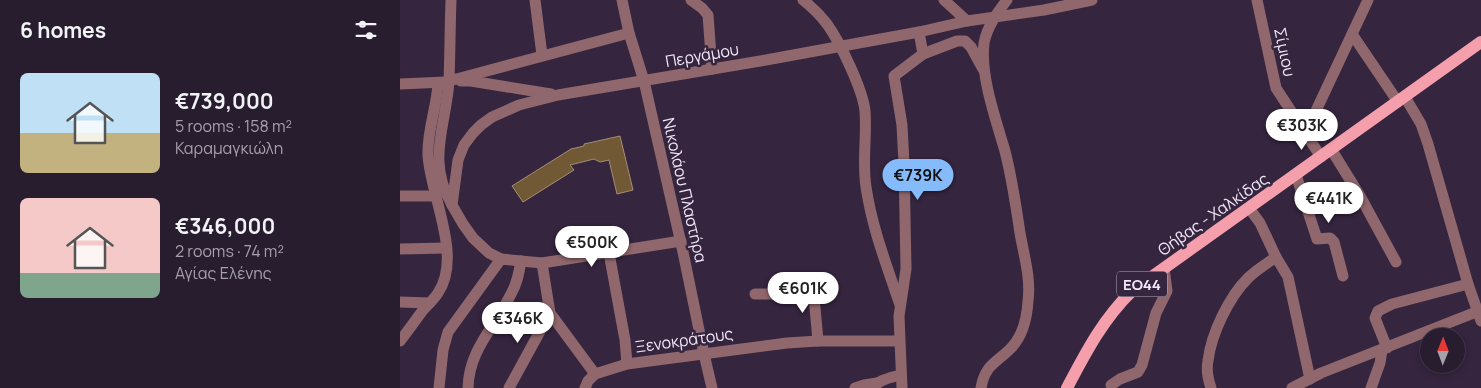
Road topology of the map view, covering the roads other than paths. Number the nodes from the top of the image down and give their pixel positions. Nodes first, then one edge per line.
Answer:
1 (450, 0) edge
2 (535, 0) edge
3 (622, 0) edge
4 (691, 0) edge
5 (803, 0) edge
6 (944, 0) edge
7 (1007, 0) edge
8 (1092, 0) edge
9 (1257, 0) edge
10 (1369, 1) edge
11 (994, 16) junction
12 (967, 21) junction
13 (629, 32) junction
14 (920, 32) junction
15 (1352, 34) junction
16 (1481, 42) edge
17 (840, 47) junction
18 (923, 54) junction
19 (542, 55) junction
20 (712, 69) junction
21 (986, 72) junction
22 (644, 81) junction
23 (443, 82) junction
24 (400, 84) edge
25 (558, 95) junction
26 (1402, 99) junction
27 (1306, 132) junction
28 (1326, 153) junction
29 (1296, 175) junction
30 (400, 196) edge
31 (436, 196) junction
32 (452, 205) junction
33 (1249, 208) junction
34 (681, 242) junction
35 (446, 248) junction
36 (400, 249) edge
37 (608, 252) junction
38 (1276, 257) junction
39 (501, 260) junction
40 (521, 261) junction
41 (542, 262) junction
42 (1396, 262) dead end
43 (1164, 268) junction
44 (1343, 276) dead end
45 (1468, 284) junction
46 (755, 294) dead end
47 (400, 302) edge
48 (430, 303) junction
49 (900, 305) junction
50 (550, 313) junction
51 (1480, 314) edge
52 (899, 340) junction
53 (400, 341) edge
54 (818, 341) junction
55 (1385, 349) junction
56 (704, 354) junction
57 (627, 364) junction
58 (595, 374) junction
59 (900, 375) junction
60 (1310, 379) junction
61 (1111, 385) dead end
62 (875, 386) edge
63 (439, 388) edge
64 (468, 388) edge
65 (509, 388) edge
66 (585, 388) edge
67 (712, 388) edge
68 (855, 388) edge
69 (902, 388) edge
70 (981, 388) edge
71 (1067, 388) edge
72 (1211, 388) edge
73 (1292, 388) edge
74 (1371, 388) edge

1 - 23 street
2 - 19 street
3 - 13 street, Νικολάου Πλαστήρα
4 - 20 street
5 - 17 street
6 - 12 street
7 - 11 street
8 - 11 street, Περγάμου
9 - 27 street, Σίμιου
10 - 15 street
11 - 12 street, Περγάμου
11 - 21 street
12 - 14 street, Περγάμου
13 - 19 street
13 - 22 street, Νικολάου Πλαστήρα
14 - 17 street, Περγάμου
14 - 18 street
15 - 26 street
15 - 27 street
16 - 26 main road, Θήβας - Χαλκίδας / ΕΟ44
17 - 20 street, Περγάμου
17 - 49 street
18 - 21 street
18 - 49 street
19 - 23 street
20 - 22 street, Περγάμου
21 - 70 street
22 - 25 street, Περγάμου
22 - 34 street, Νικολάου Πλαστήρα
23 - 24 street
23 - 25 street
23 - 31 street
23 - 32 street
25 - 32 street, Περγάμου
26 - 28 main road, Θήβας - Χαλκίδας / ΕΟ44
26 - 45 street
27 - 28 street, Σίμιου
28 - 29 main road, Θήβας - Χαλκίδας / ΕΟ44
28 - 42 street, Σίμιου
29 - 33 main road, Θήβας - Χαλκίδας / ΕΟ44
29 - 44 street
30 - 31 street
31 - 35 street
32 - 39 street
33 - 38 street
33 - 43 main road, Θήβας - Χαλκίδας / ΕΟ44
34 - 37 street
34 - 56 street, Νικολάου Πλαστήρα
35 - 36 street
35 - 48 street
37 - 41 street
37 - 57 street
38 - 60 street
38 - 72 street
39 - 40 street
39 - 63 street
40 - 41 street
40 - 64 street
41 - 50 street
43 - 61 street
43 - 71 main road, Θήβας - Χαλκίδας / ΕΟ44
45 - 51 street
45 - 55 street
46 - 54 street
47 - 48 street
48 - 53 street
49 - 52 street
50 - 58 street
50 - 65 street
51 - 55 street
52 - 54 street, Ξενοκράτους
52 - 59 street
54 - 56 street, Ξενοκράτους
55 - 60 street
55 - 74 street
56 - 57 street, Ξενοκράτους
56 - 67 street, Νικολάου Πλαστήρα
57 - 58 street, Ξενοκράτους
58 - 66 street
59 - 62 street
59 - 69 street
60 - 73 street
62 - 68 street

